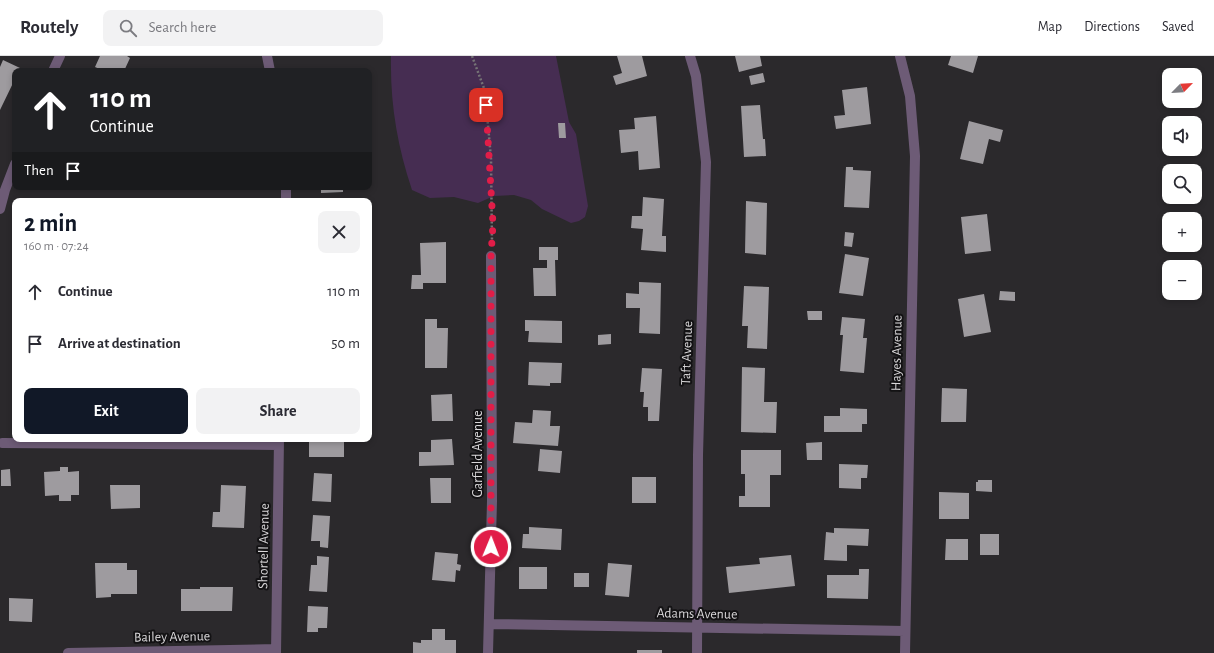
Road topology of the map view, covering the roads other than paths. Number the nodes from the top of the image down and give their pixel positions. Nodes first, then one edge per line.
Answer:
1 (60, 56) edge
2 (267, 56) edge
3 (690, 56) edge
4 (900, 56) edge
5 (55, 68) edge
6 (269, 68) edge
7 (12, 172) edge
8 (0, 209) edge
9 (491, 256) road end
10 (279, 442) edge
11 (2, 443) dead end
12 (489, 624) junction
13 (698, 628) junction
14 (905, 631) junction
15 (276, 651) edge
16 (68, 653) edge
17 (488, 653) edge
18 (698, 653) edge
19 (905, 653) edge

1 - 5 street
2 - 6 street
3 - 13 street, Taft Avenue
4 - 14 street, Hayes Avenue
7 - 8 street
9 - 12 street, Garfield Avenue
10 - 11 street
10 - 15 street, Shortell Avenue
12 - 13 street, Adams Avenue
12 - 17 street, Garfield Avenue
13 - 14 street, Adams Avenue
13 - 18 street, Taft Avenue
14 - 19 street, Hayes Avenue
15 - 16 street, Bailey Avenue

